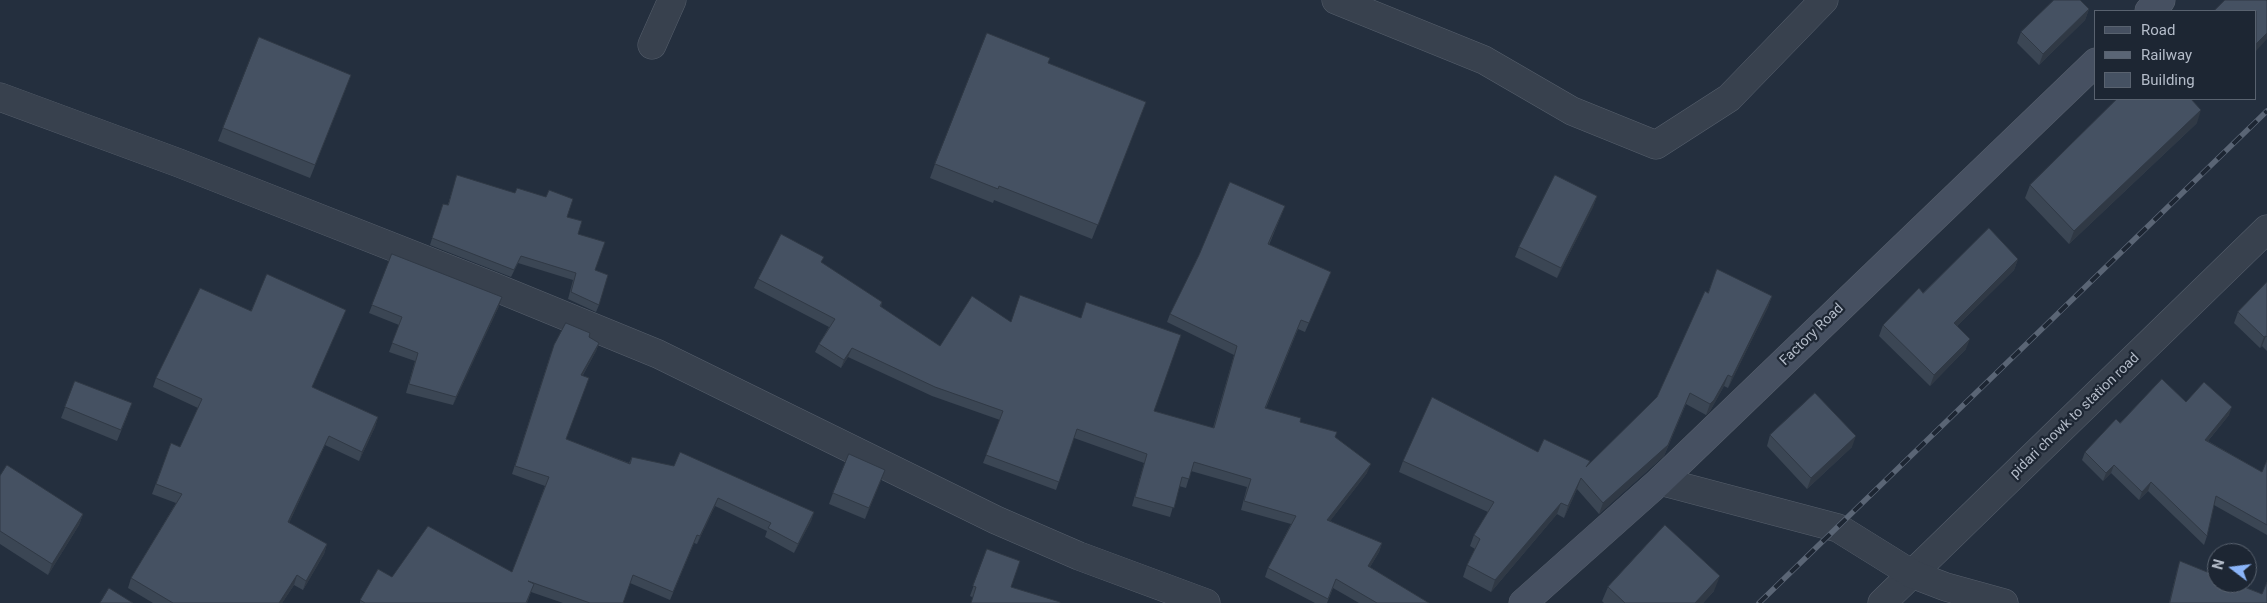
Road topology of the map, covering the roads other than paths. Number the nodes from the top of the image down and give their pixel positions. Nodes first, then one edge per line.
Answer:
1 (672, 0) edge
2 (1336, 0) edge
3 (1824, 0) edge
4 (2161, 0) edge
5 (2150, 10) edge
6 (652, 45) dead end
7 (2094, 64) edge
8 (0, 97) edge
9 (2267, 229) edge
10 (1660, 481) junction
11 (1912, 574) junction
12 (1206, 603) edge
13 (1523, 603) edge
14 (1882, 603) edge
15 (2004, 603) edge

1 - 6 street
2 - 3 street
4 - 5 main road
7 - 10 main road, Factory Road
8 - 12 street
9 - 11 street, pidari chowk to station road
10 - 11 street
10 - 13 main road, Factory Road
11 - 14 street, pidari chowk to station road
11 - 15 street

